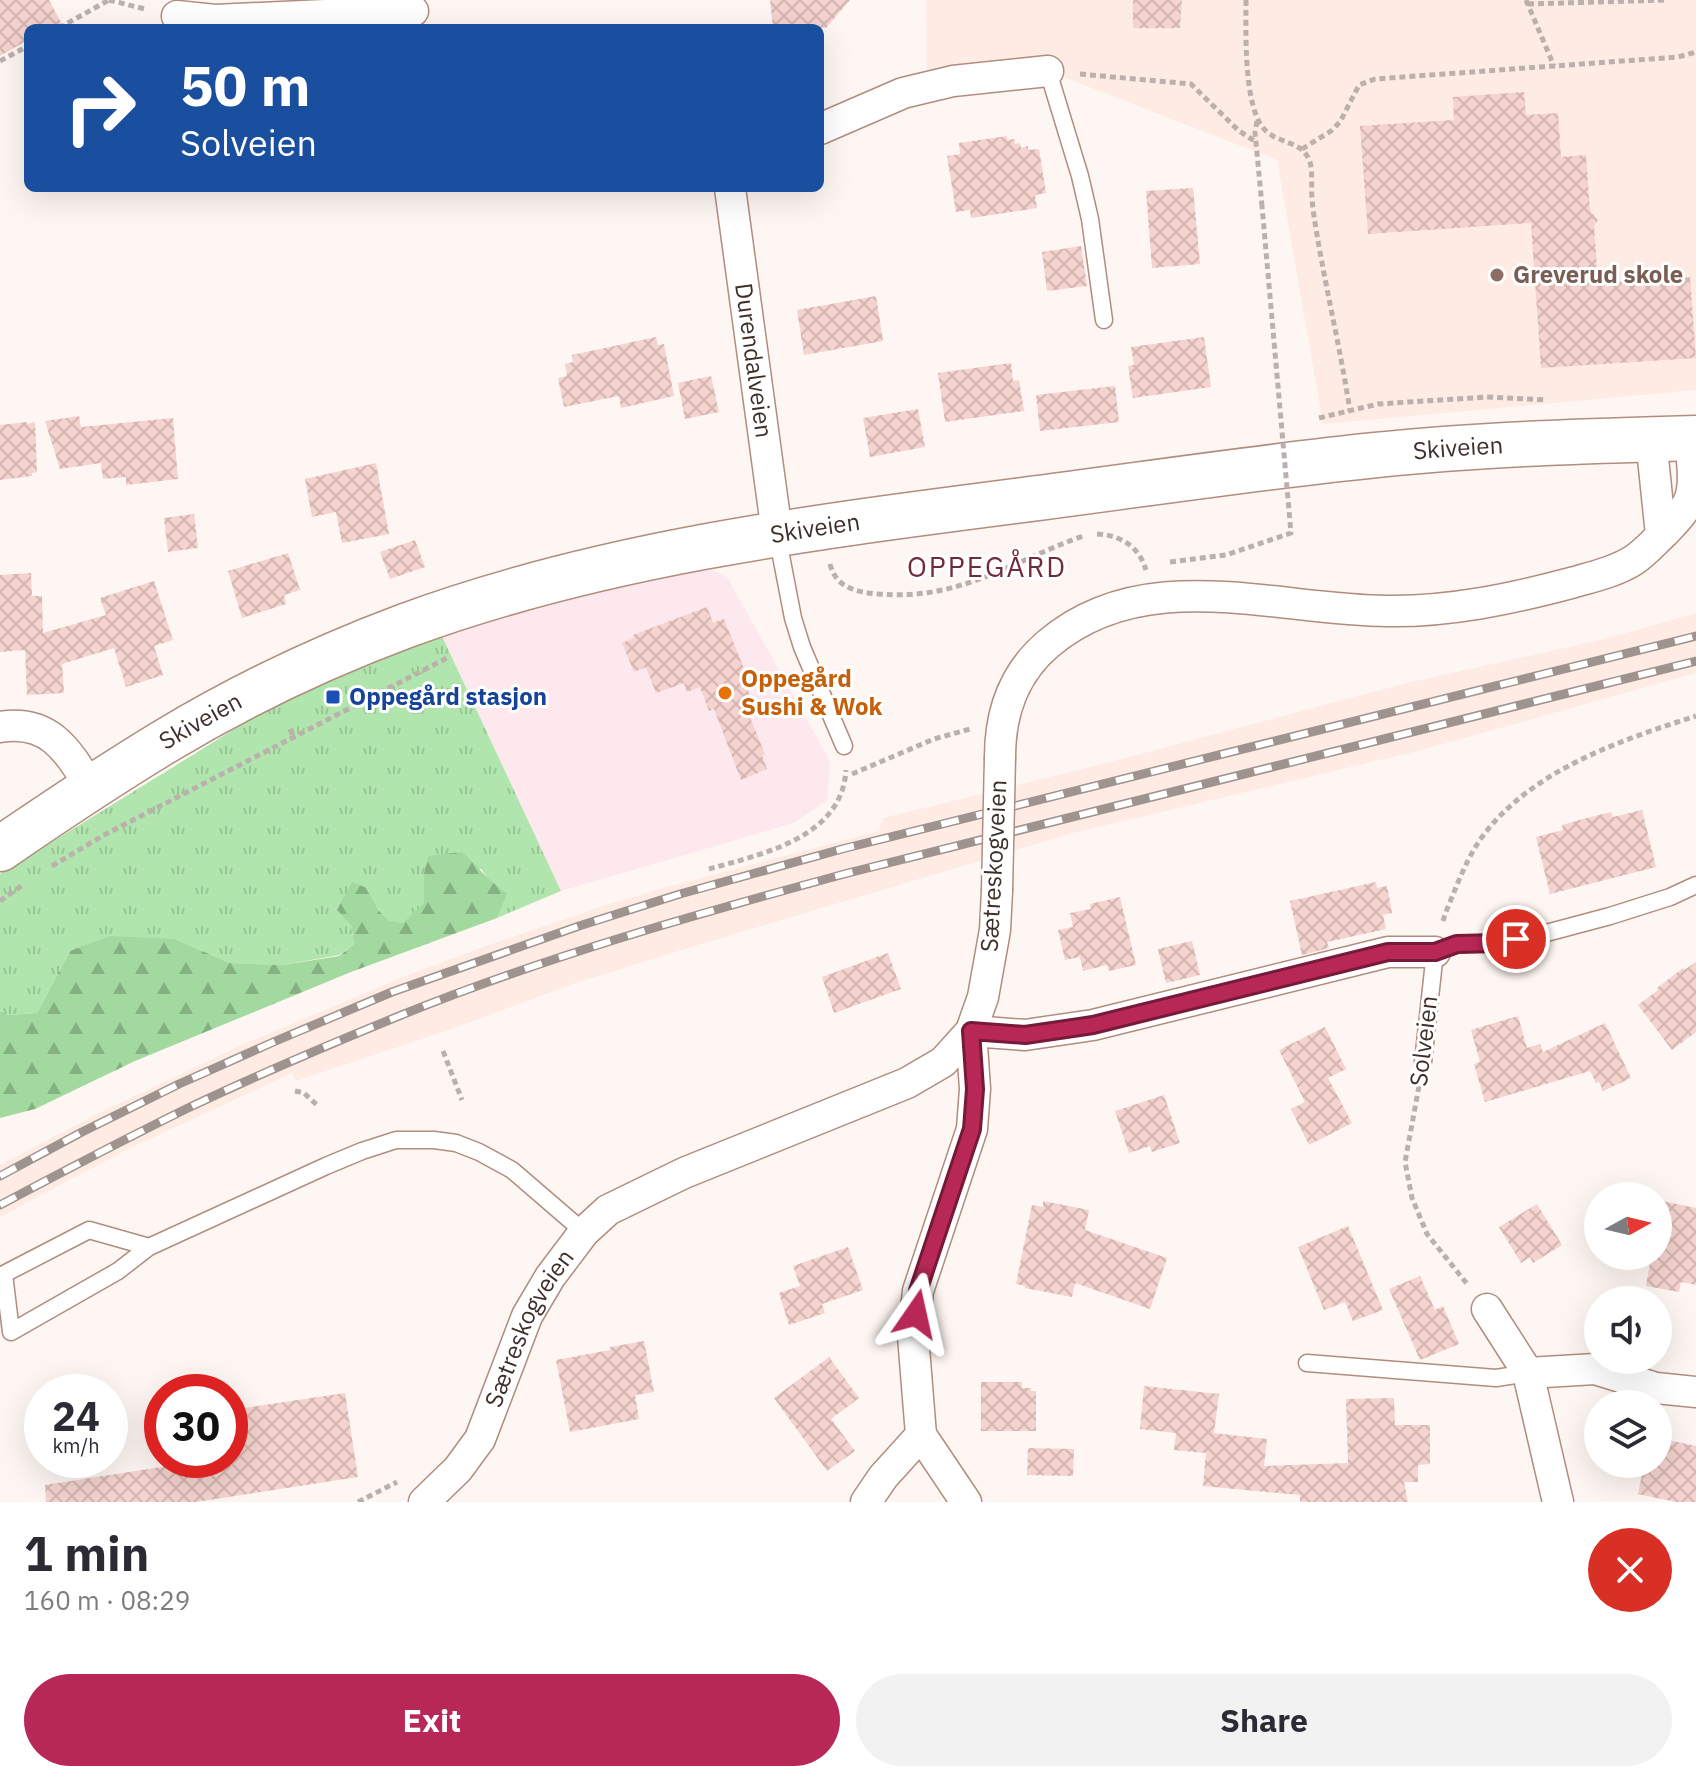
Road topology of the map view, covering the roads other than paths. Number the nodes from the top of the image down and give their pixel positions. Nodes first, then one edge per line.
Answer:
1 (416, 13) edge
2 (177, 16) dead end
3 (1048, 71) joint
4 (824, 127) edge
5 (731, 192) edge
6 (1104, 320) dead end
7 (1679, 438) edge
8 (780, 550) junction
9 (0, 727) edge
10 (844, 746) road end
11 (91, 788) junction
12 (0, 849) edge
13 (1696, 885) edge
14 (1435, 952) junction
15 (971, 1031) junction
16 (1423, 1062) road end
17 (584, 1232) junction
18 (149, 1247) junction
19 (1487, 1309) road end
20 (1307, 1363) dead end
21 (1528, 1373) junction
22 (1696, 1392) edge
23 (921, 1435) junction
24 (424, 1502) edge
25 (866, 1502) edge
26 (966, 1502) edge
27 (1558, 1502) edge

1 - 2 street
3 - 4 street
3 - 6 lane
5 - 8 street, Durendalveien
7 - 8 main road, Skiveien
7 - 15 street, Sætreskogveien, bridge
8 - 10 lane
8 - 11 main road, Skiveien
9 - 11 street
11 - 12 main road, Skiveien
13 - 14 lane
14 - 15 street
14 - 16 lane, Solveien
15 - 17 street, Sætreskogveien
15 - 23 street
17 - 18 lane
17 - 24 street, Sætreskogveien
18 - 18 lane
19 - 21 street
20 - 21 lane
21 - 22 street
21 - 27 street
23 - 25 street
23 - 26 street

